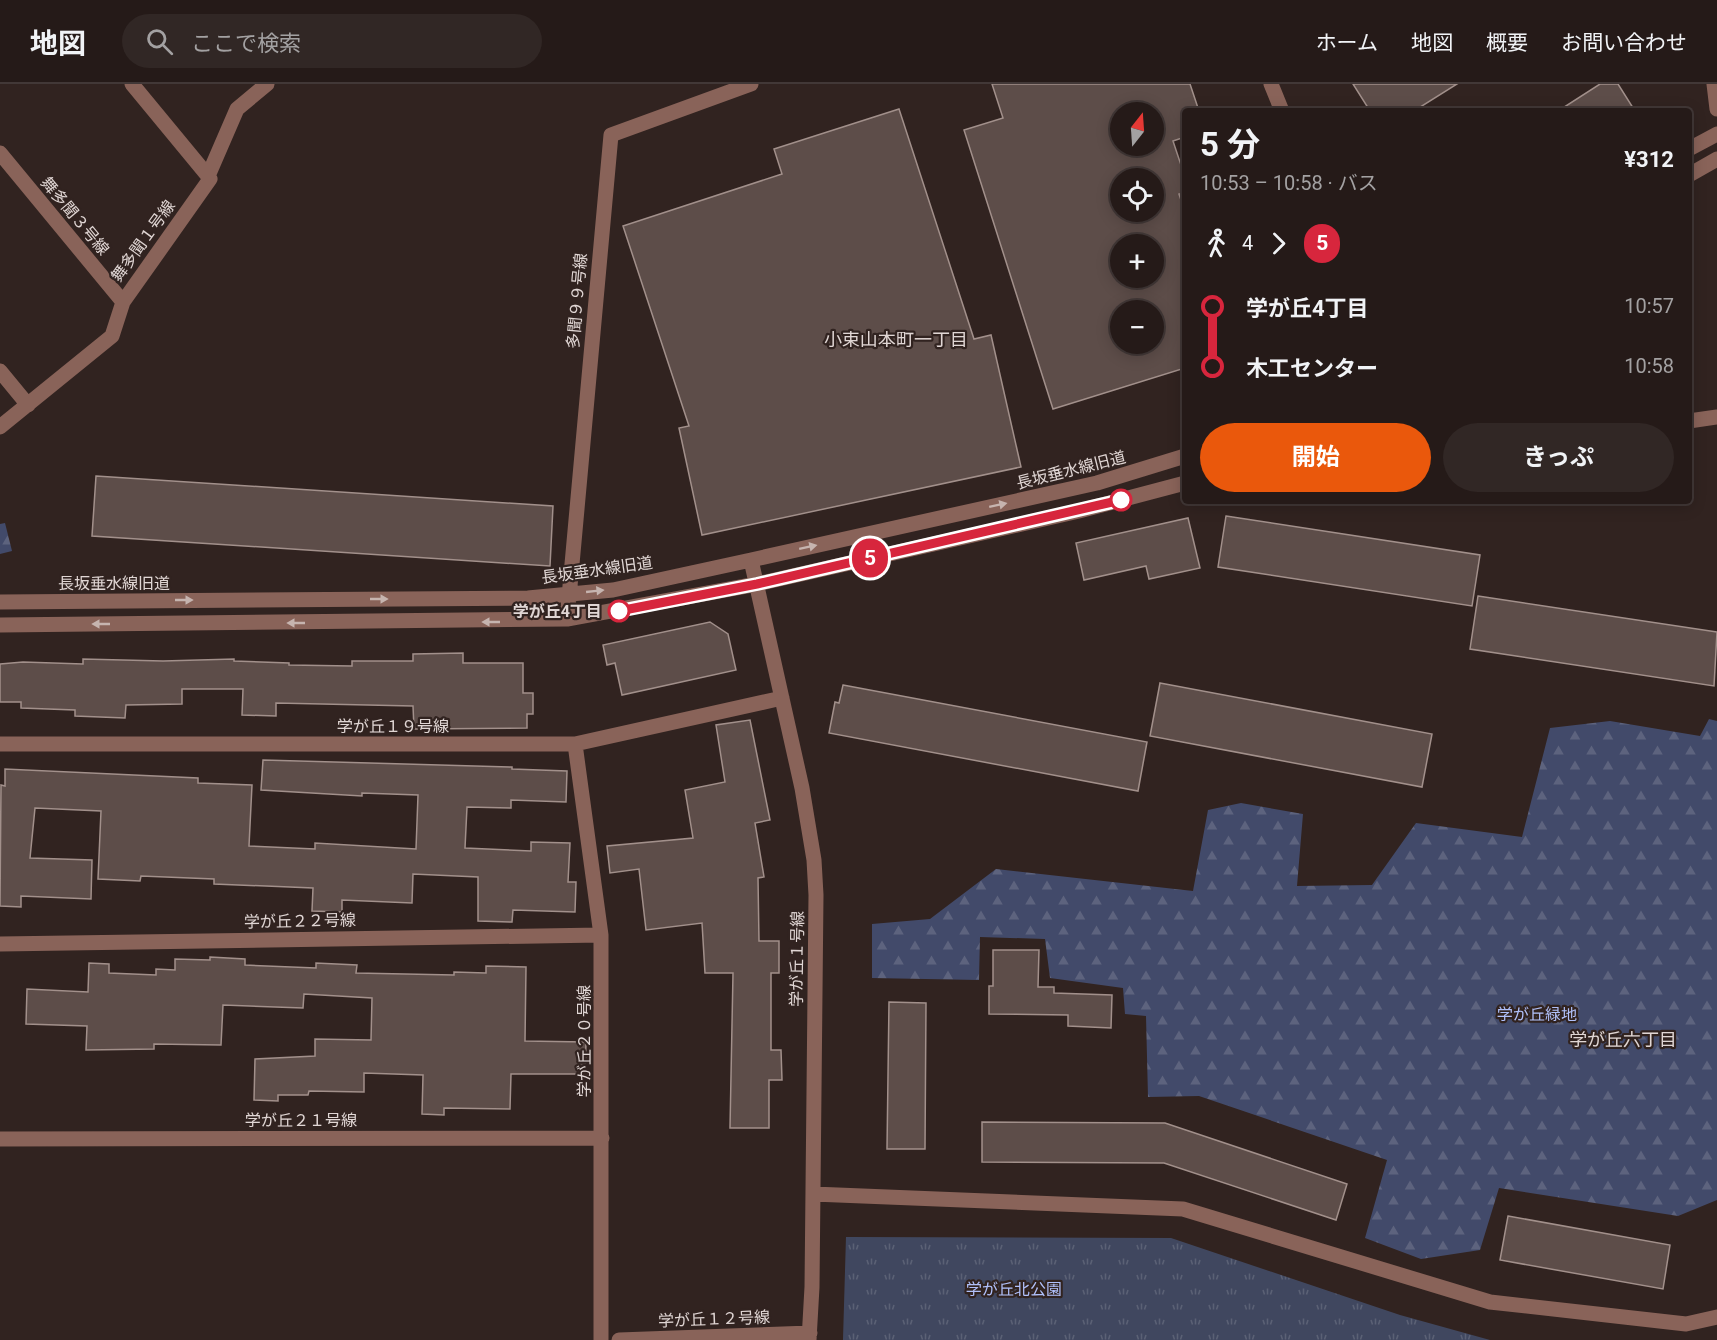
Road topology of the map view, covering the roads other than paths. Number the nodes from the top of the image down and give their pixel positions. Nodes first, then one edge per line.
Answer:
1 (132, 84) edge
2 (267, 84) edge
3 (751, 84) edge
4 (1270, 84) edge
5 (1714, 84) edge
6 (1281, 108) edge
7 (1717, 109) edge
8 (1717, 134) edge
9 (1692, 147) edge
10 (0, 153) edge
11 (1717, 159) edge
12 (1692, 173) edge
13 (208, 176) junction
14 (123, 302) junction
15 (0, 371) edge
16 (28, 405) junction
17 (1717, 417) edge
18 (1692, 421) edge
19 (0, 427) edge
20 (1182, 457) edge
21 (1182, 484) edge
22 (751, 560) junction
23 (757, 584) junction
24 (569, 594) junction
25 (0, 602) edge
26 (567, 620) junction
27 (0, 625) edge
28 (782, 698) junction
29 (0, 744) edge
30 (575, 744) junction
31 (601, 935) junction
32 (0, 944) edge
33 (602, 1138) junction
34 (0, 1139) edge
35 (813, 1194) junction
36 (1717, 1317) edge
37 (810, 1337) edge
38 (601, 1340) edge
39 (620, 1340) edge

1 - 13 street
2 - 13 street, 舞多聞１号線
3 - 24 street, 多聞９９号線
4 - 6 street
5 - 7 street
8 - 9 street
10 - 14 street, 舞多聞３号線
11 - 12 street
13 - 14 street, 舞多聞１号線
14 - 16 street, 舞多聞１号線
15 - 16 street
16 - 19 street, 舞多聞１号線
17 - 18 street
22 -> 20 street, 長坂垂水線旧道
21 - 23 street
22 - 23 street, 学が丘１号線
24 -> 22 street, 長坂垂水線旧道
23 - 26 street
23 - 28 street, 学が丘１号線
25 -> 24 street, 長坂垂水線旧道
24 - 26 street, 多聞９９号線
26 -> 27 street
28 - 30 street, 学が丘１９号線
28 - 35 street, 学が丘１号線
29 - 30 street, 学が丘１９号線
30 - 31 street, 学が丘２０号線
31 - 32 street, 学が丘２２号線
31 - 33 street, 学が丘２０号線
33 - 34 street, 学が丘２１号線
33 - 38 street, 学が丘２０号線
35 - 36 street
35 - 37 street, 学が丘１号線
37 - 39 street, 学が丘１２号線

